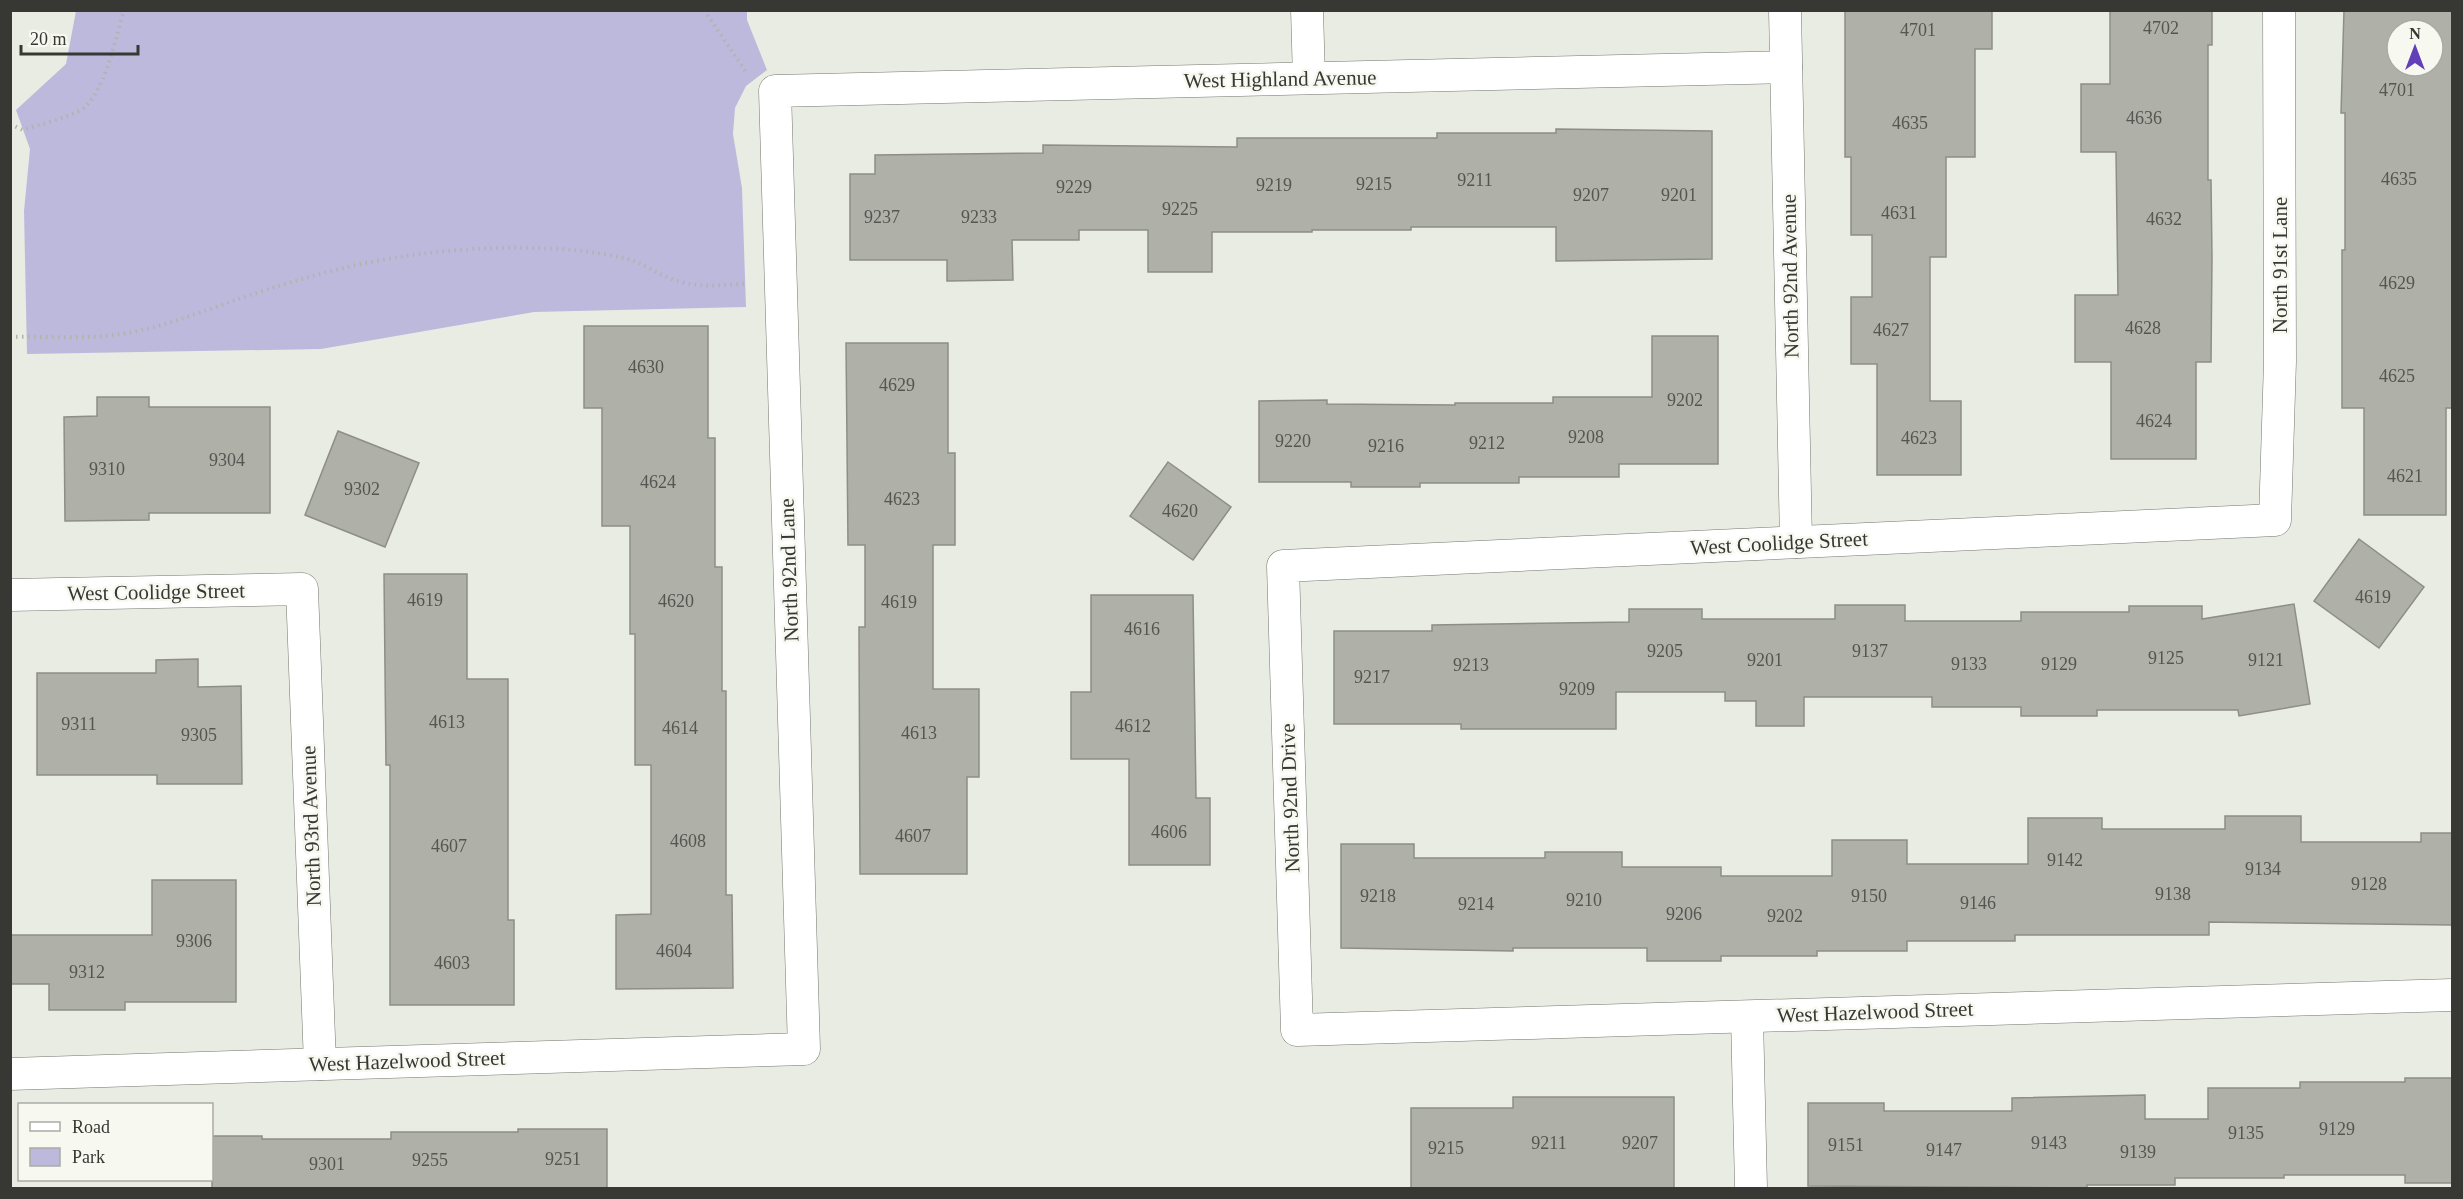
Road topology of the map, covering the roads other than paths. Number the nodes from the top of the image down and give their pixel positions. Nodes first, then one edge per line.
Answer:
1 (1307, 10) edge
2 (1785, 10) edge
3 (2279, 10) edge
4 (1786, 67) junction
5 (1310, 78) junction
6 (775, 91) joint
7 (2275, 520) joint
8 (1796, 543) junction
9 (1283, 566) joint
10 (302, 589) joint
11 (10, 595) edge
12 (2452, 995) edge
13 (1747, 1017) junction
14 (1297, 1030) joint
15 (804, 1048) joint
16 (320, 1064) junction
17 (10, 1074) edge
18 (1751, 1188) edge

1 - 5 street
2 - 4 street, North 92nd Avenue
3 - 7 street, North 91st Lane
4 - 5 street, West Highland Avenue
4 - 8 street, North 92nd Avenue
5 - 6 street, West Highland Avenue
6 - 15 street, North 92nd Lane
7 - 8 street, West Coolidge Street
8 - 9 street, West Coolidge Street
9 - 14 street, North 92nd Drive
10 - 11 street, West Coolidge Street
10 - 16 street, North 93rd Avenue
12 - 13 street, West Hazelwood Street
13 - 14 street, West Hazelwood Street
13 - 18 street
15 - 16 street, West Hazelwood Street
16 - 17 street, West Hazelwood Street

